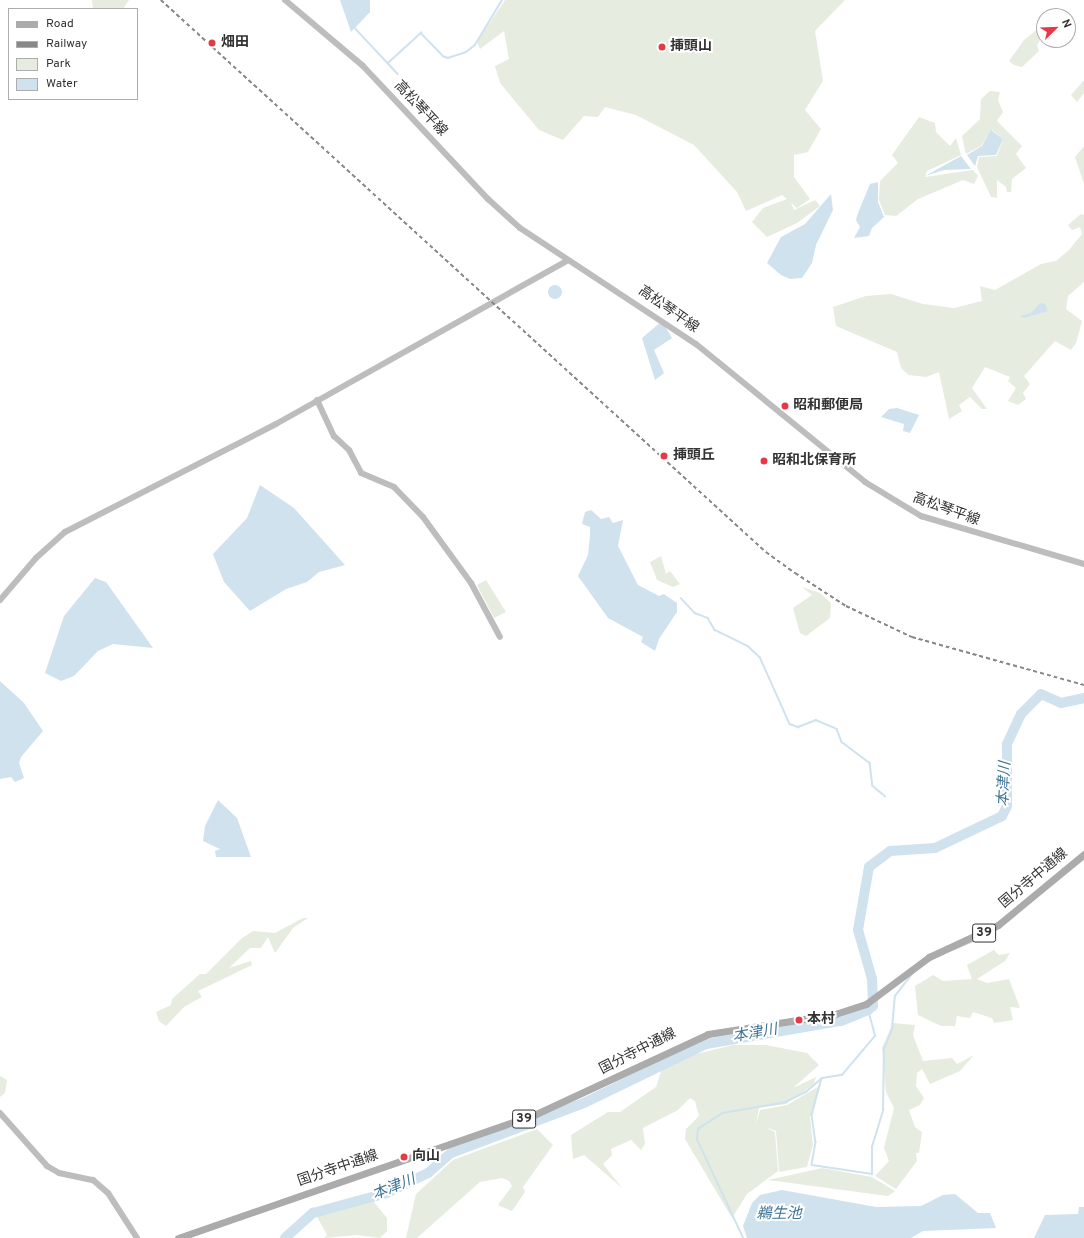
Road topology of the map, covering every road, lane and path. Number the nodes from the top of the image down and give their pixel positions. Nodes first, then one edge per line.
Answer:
1 (285, 0) edge
2 (567, 261) junction
3 (317, 400) junction
4 (1084, 564) edge
5 (0, 600) edge
6 (500, 637) dead end
7 (1084, 854) edge
8 (0, 1113) edge
9 (137, 1238) edge
10 (178, 1238) edge

1 - 2 street, 高松琴平線
2 - 3 street
2 - 4 street, 高松琴平線
3 - 5 street
3 - 6 street
7 - 10 main road, 国分寺中通線 / 39
8 - 9 street

